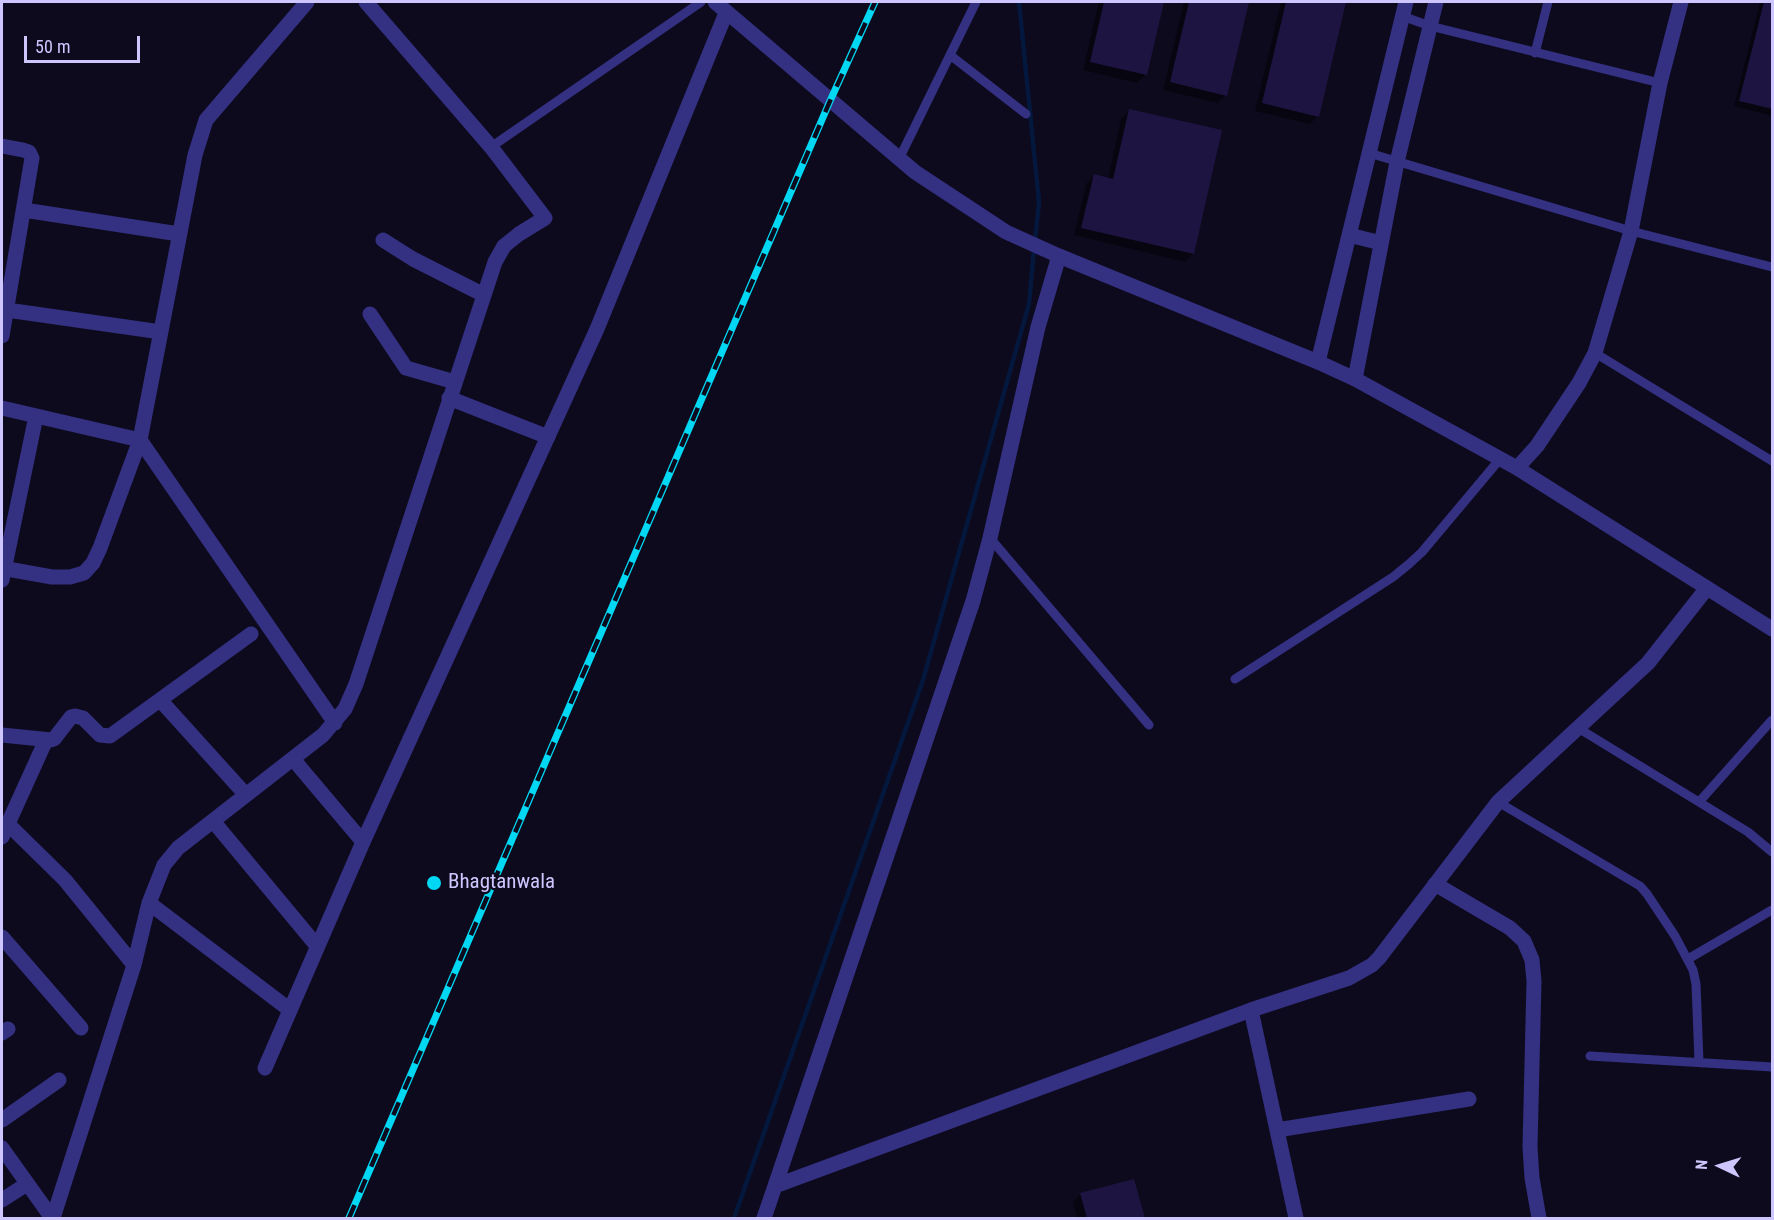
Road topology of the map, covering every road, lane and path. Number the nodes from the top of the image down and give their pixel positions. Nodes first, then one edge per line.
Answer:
1 (308, 2) edge
2 (366, 2) edge
3 (701, 2) edge
4 (976, 2) edge
5 (1436, 2) edge
6 (1548, 2) edge
7 (1681, 2) edge
8 (721, 7) edge
9 (1404, 9) edge
10 (1430, 26) junction
11 (1535, 53) junction
12 (950, 55) junction
13 (1660, 83) junction
14 (1026, 114) dead end
15 (2, 146) edge
16 (491, 147) junction
17 (1369, 153) junction
18 (899, 159) junction
19 (1397, 162) junction
20 (24, 210) junction
21 (1631, 231) junction
22 (179, 234) junction
23 (1349, 234) junction
24 (383, 240) dead end
25 (1381, 243) junction
26 (1055, 254) junction
27 (1773, 267) edge
28 (484, 294) junction
29 (7, 310) junction
30 (369, 314) dead end
31 (161, 332) junction
32 (2, 336) edge
33 (1595, 353) junction
34 (1318, 362) junction
35 (1355, 379) junction
36 (455, 382) junction
37 (449, 398) junction
38 (2, 408) edge
39 (36, 416) junction
40 (548, 436) junction
41 (140, 440) junction
42 (1500, 459) junction
43 (1773, 461) edge
44 (1517, 468) junction
45 (990, 538) junction
46 (2, 572) edge
47 (1707, 588) junction
48 (1773, 629) edge
49 (251, 634) dead end
50 (1235, 679) dead end
51 (160, 700) junction
52 (1773, 720) edge
53 (335, 723) junction
54 (1149, 725) dead end
55 (1578, 728) junction
56 (2, 735) edge
57 (46, 741) junction
58 (293, 759) junction
59 (246, 795) junction
60 (1498, 802) junction
61 (1699, 802) junction
62 (213, 821) junction
63 (5, 831) edge
64 (363, 842) junction
65 (1773, 852) edge
66 (1435, 885) junction
67 (149, 903) junction
68 (1773, 910) edge
69 (2, 937) edge
70 (317, 946) junction
71 (1688, 959) junction
72 (134, 965) junction
73 (290, 1010) junction
74 (1251, 1010) junction
75 (81, 1028) dead end
76 (1590, 1056) dead end
77 (1699, 1062) junction
78 (1773, 1066) edge
79 (265, 1068) dead end
80 (59, 1080) dead end
81 (1469, 1099) dead end
82 (2, 1120) edge
83 (1277, 1130) junction
84 (2, 1148) edge
85 (27, 1184) junction
86 (775, 1186) junction
87 (2, 1200) edge
88 (52, 1218) edge
89 (764, 1218) edge
90 (1296, 1218) edge
91 (1539, 1218) edge

1 - 22 street
2 - 16 street
3 - 16 lane
4 - 12 lane
5 - 10 street
6 - 11 lane
7 - 13 street
8 - 18 street
8 - 40 street
9 - 10 lane
9 - 17 street
10 - 11 lane
10 - 19 street
11 - 13 lane
12 - 14 lane
12 - 18 lane
13 - 21 street
15 - 20 street
16 - 28 street
17 - 19 lane
17 - 23 street
18 - 26 street
19 - 21 lane
19 - 25 street
20 - 22 street
20 - 29 street
21 - 27 lane
21 - 33 street
22 - 31 street
23 - 25 street
23 - 34 street
24 - 28 street
25 - 35 street
26 - 34 street
26 - 45 street
28 - 36 street
29 - 31 street
29 - 32 street
30 - 36 street
31 - 41 street
33 - 43 lane
33 - 44 street
34 - 35 street
35 - 42 street
36 - 37 street
37 - 40 street
37 - 53 street
38 - 39 street
39 - 41 street
39 - 46 street
40 - 64 street
41 - 46 street
41 - 53 street
42 - 44 street
42 - 50 lane
44 - 47 street
45 - 54 lane
45 - 86 street
47 - 48 street
47 - 55 street
49 - 51 street
51 - 57 street
51 - 59 street
52 - 61 lane
53 - 58 street
55 - 60 street
55 - 61 lane
56 - 57 street
57 - 63 street
58 - 59 street
58 - 64 street
59 - 62 street
60 - 66 street
60 - 71 lane
61 - 65 lane
62 - 67 street
62 - 70 street
63 - 72 street
64 - 70 street
66 - 74 street
66 - 91 street
67 - 72 street
67 - 73 street
68 - 71 lane
69 - 75 street
70 - 73 street
71 - 77 lane
72 - 88 street
73 - 79 street
74 - 83 street
74 - 86 street
76 - 77 lane
77 - 78 lane
80 - 82 street
81 - 83 street
83 - 90 street
84 - 85 street
85 - 87 street
85 - 88 street
86 - 89 street

